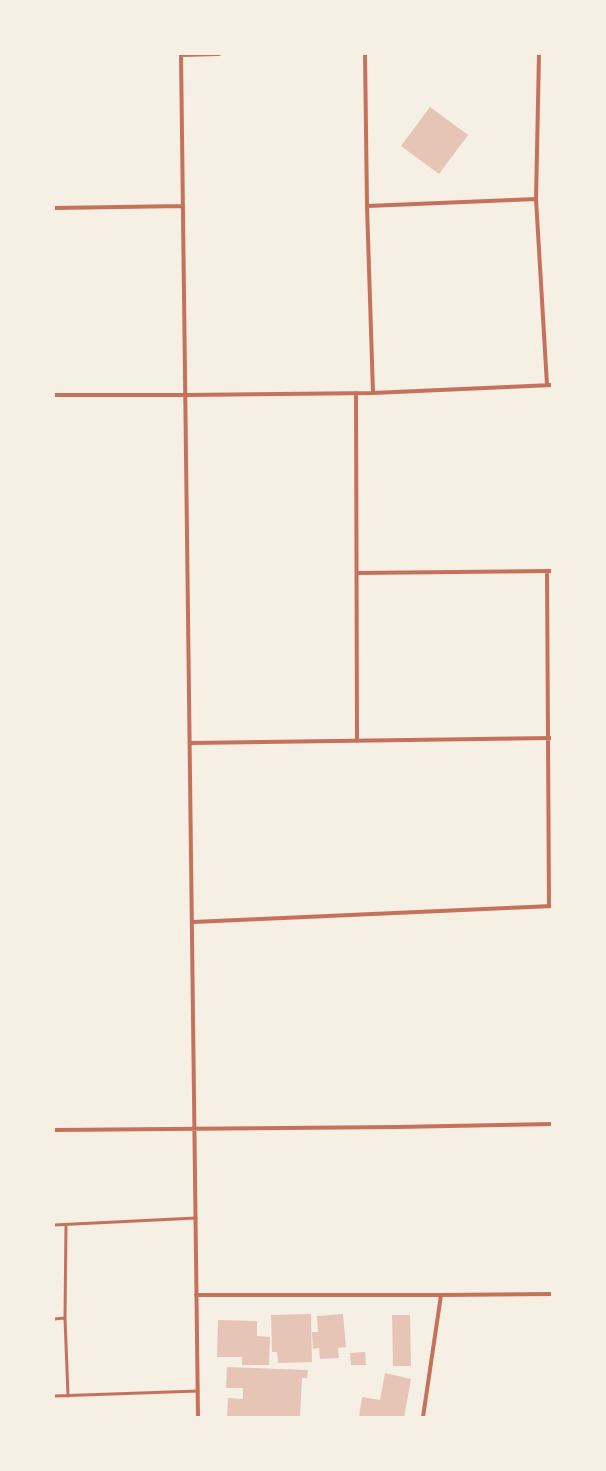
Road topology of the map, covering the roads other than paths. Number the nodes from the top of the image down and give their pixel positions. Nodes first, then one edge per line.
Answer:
1 (220, 54) edge
2 (365, 54) edge
3 (539, 54) edge
4 (181, 55) edge
5 (536, 198) junction
6 (183, 206) junction
7 (366, 206) junction
8 (54, 208) edge
9 (550, 385) edge
10 (356, 393) junction
11 (373, 393) junction
12 (54, 395) edge
13 (186, 395) junction
14 (550, 571) edge
15 (357, 573) junction
16 (550, 738) edge
17 (357, 741) junction
18 (190, 744) junction
19 (551, 906) edge
20 (193, 922) junction
21 (552, 1124) edge
22 (54, 1130) edge
23 (195, 1130) junction
24 (196, 1218) junction
25 (54, 1225) edge
26 (66, 1225) junction
27 (552, 1294) edge
28 (196, 1295) junction
29 (441, 1295) junction
30 (65, 1318) junction
31 (54, 1319) edge
32 (199, 1391) junction
33 (54, 1396) edge
34 (68, 1396) junction
35 (198, 1417) edge
36 (423, 1417) edge

1 - 4 street
2 - 7 street
3 - 5 street
4 - 6 street
5 - 7 street
5 - 9 street
6 - 8 street
6 - 13 street
7 - 11 street
9 - 11 street
10 - 11 street
10 - 13 street
10 - 15 street
12 - 13 street
13 - 18 street
14 - 15 street
14 - 16 street
15 - 17 street
16 - 17 street
16 - 19 street
17 - 18 street
18 - 20 street
19 - 20 street
20 - 23 street
21 - 23 street
22 - 23 street
23 - 24 street
24 - 26 lane
24 - 28 street
25 - 26 lane
26 - 30 lane
27 - 29 street
28 - 29 street
28 - 32 street
29 - 36 street
30 - 31 lane
30 - 34 lane
32 - 34 lane
32 - 35 street
33 - 34 lane

